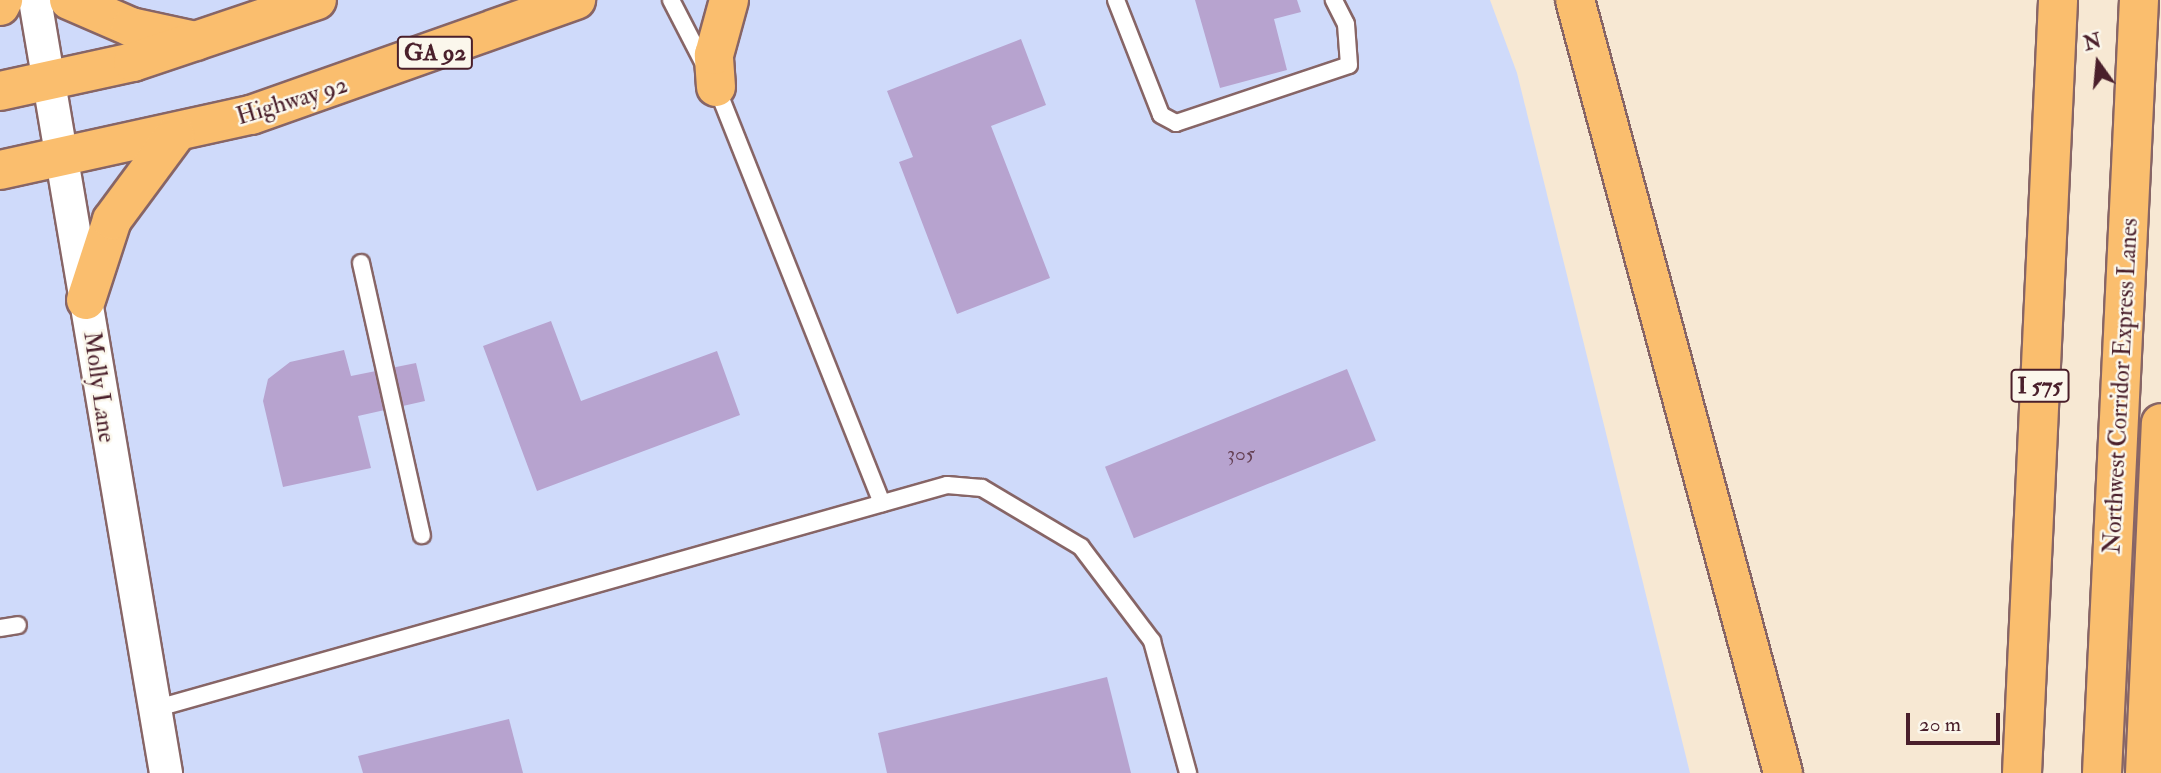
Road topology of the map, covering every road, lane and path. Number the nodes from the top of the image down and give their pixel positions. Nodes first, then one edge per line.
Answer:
1 (3, 0) edge
2 (35, 0) edge
3 (69, 0) edge
4 (576, 0) edge
5 (671, 0) edge
6 (729, 0) edge
7 (1116, 0) edge
8 (1334, 0) edge
9 (1575, 0) edge
10 (2058, 0) edge
11 (2139, 0) edge
12 (301, 4) edge
13 (0, 6) edge
14 (201, 42) junction
15 (52, 82) junction
16 (716, 87) junction
17 (0, 90) edge
18 (175, 135) junction
19 (65, 160) junction
20 (0, 170) edge
21 (360, 263) dead end
22 (86, 300) junction
23 (2161, 423) edge
24 (882, 503) junction
25 (422, 535) dead end
26 (18, 625) dead end
27 (0, 628) edge
28 (154, 709) junction
29 (166, 773) edge
30 (1188, 773) edge
31 (1783, 773) edge
32 (2022, 773) edge
33 (2102, 773) edge
34 (2145, 773) edge

1 - 13 main road
2 - 15 street, Molly Lane
3 - 14 main road
4 - 18 main road, Highway 92 / GA 92
5 - 16 lane
6 - 16 main road
7 - 8 lane
9 - 31 main road
10 - 32 main road, I 575
11 - 33 main road, Northwest Corridor Express Lanes
12 - 14 main road
14 - 15 main road
15 - 17 main road
15 - 19 street, Molly Lane
16 - 24 lane
18 - 19 main road, Highway 92 / GA 92
18 - 22 main road
19 - 20 main road, Highway 92 / GA 92
19 - 22 street, Molly Lane
21 - 25 lane
22 - 28 street, Molly Lane
23 - 34 main road
24 - 28 lane
24 - 30 lane
26 - 27 lane
28 - 29 street, Molly Lane

